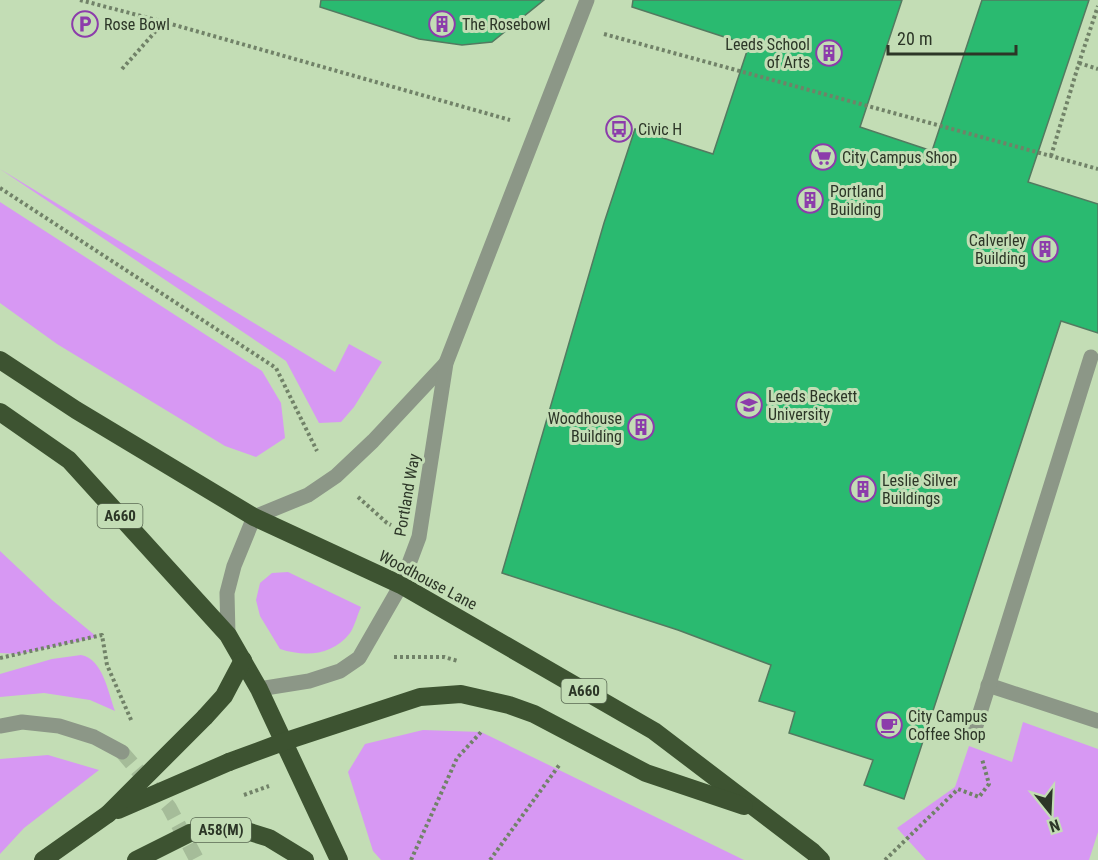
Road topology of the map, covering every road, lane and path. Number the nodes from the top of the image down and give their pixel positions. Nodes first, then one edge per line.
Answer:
1 (80, 0) edge
2 (587, 0) edge
3 (1098, 6) edge
4 (164, 22) junction
5 (577, 27) junction
6 (1079, 63) junction
7 (122, 69) dead end
8 (1098, 69) edge
9 (518, 123) dead end
10 (1051, 156) junction
11 (1098, 170) edge
12 (0, 188) edge
13 (1091, 357) dead end
14 (0, 360) edge
15 (446, 363) junction
16 (0, 412) edge
17 (336, 476) junction
18 (254, 517) junction
19 (419, 537) junction
20 (401, 585) junction
21 (228, 634) junction
22 (0, 658) edge
23 (243, 660) junction
24 (988, 685) junction
25 (259, 689) junction
26 (508, 705) junction
27 (1098, 721) edge
28 (0, 726) edge
29 (135, 729) dead end
30 (974, 732) joint
31 (284, 742) junction
32 (122, 752) tunnel mouth
33 (563, 760) dead end
34 (758, 810) junction
35 (108, 814) junction
36 (44, 860) edge
37 (135, 860) edge
38 (305, 860) edge
39 (339, 860) edge
40 (411, 860) edge
41 (490, 860) edge
42 (821, 860) edge
43 (885, 860) edge

1 - 4 path
2 - 5 street, Portland Way
3 - 6 path
4 - 7 path
4 - 9 path
5 - 10 path
5 - 15 street, Portland Way
6 - 8 path
6 - 10 path
10 - 11 path
12 - 17 path
13 - 24 street
14 - 18 highway, Woodhouse Lane / A660
15 - 17 street, Portland Way
15 - 19 street, Portland Way
16 - 21 highway, A660
17 - 18 street, Portland Way
17 - 19 path
18 - 20 highway, Woodhouse Lane / A660
18 - 21 street
19 - 20 street, Portland Way
20 - 25 street, Portland Way
20 - 34 highway, Woodhouse Lane / A660
21 - 23 highway, A660
22 - 29 path
23 - 25 highway, A660
23 - 35 highway, bridge
24 - 27 street
24 - 30 street
25 - 31 highway, A660
26 - 31 highway
26 - 34 highway
26 - 40 path
28 - 32 street
30 - 43 path
31 - 35 highway, bridge
31 - 39 highway, A660
33 - 41 path
34 - 42 highway, Woodhouse Lane / A660
35 - 36 highway
37 - 38 highway, A58(M), bridge

